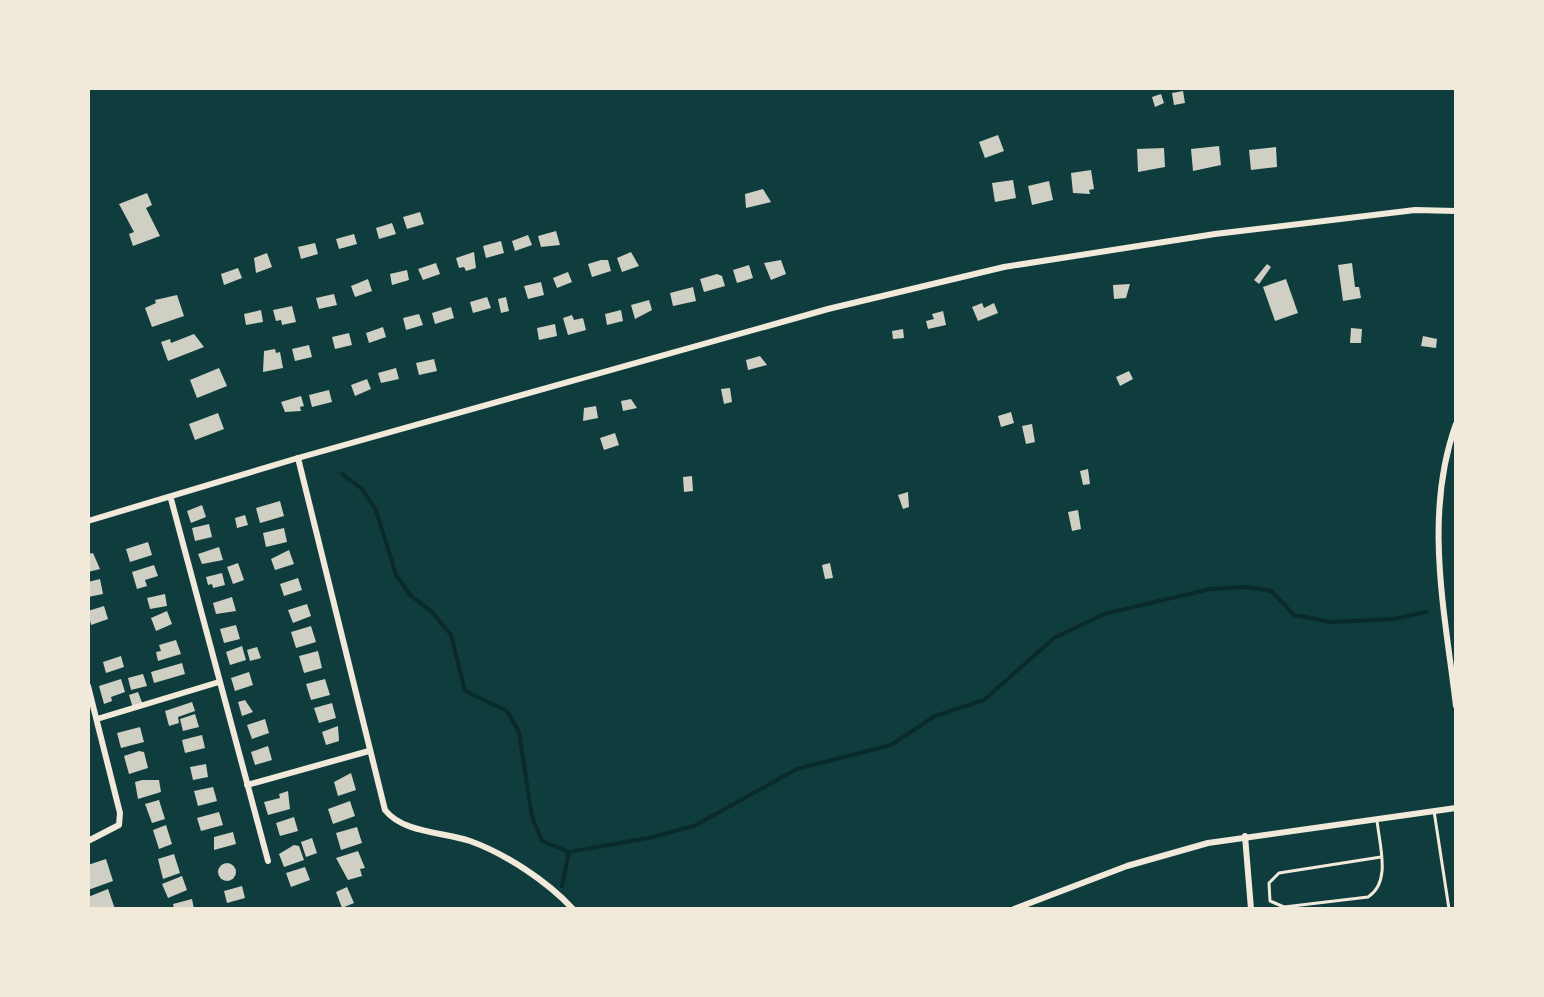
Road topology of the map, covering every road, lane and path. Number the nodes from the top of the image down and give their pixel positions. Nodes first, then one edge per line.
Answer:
1 (1456, 211) edge
2 (1456, 424) edge
3 (298, 458) junction
4 (171, 499) junction
5 (88, 521) edge
6 (219, 682) junction
7 (88, 686) edge
8 (1456, 706) edge
9 (97, 719) junction
10 (369, 751) junction
11 (247, 785) junction
12 (1456, 808) edge
13 (1434, 811) junction
14 (1377, 820) junction
15 (1245, 836) junction
16 (88, 841) edge
17 (1381, 857) junction
18 (268, 861) dead end
19 (573, 909) edge
20 (1014, 909) edge
21 (1251, 909) edge
22 (1449, 909) edge

1 - 3 street
2 - 8 street
3 - 4 street
3 - 10 street
4 - 5 street
4 - 6 street
6 - 9 street
6 - 11 street
7 - 9 street
9 - 16 street
10 - 11 street
10 - 19 street
11 - 18 street
12 - 13 street
13 - 14 street
13 - 22 lane
14 - 15 street
14 - 17 lane
15 - 20 street
15 - 21 street
17 - 17 lane

